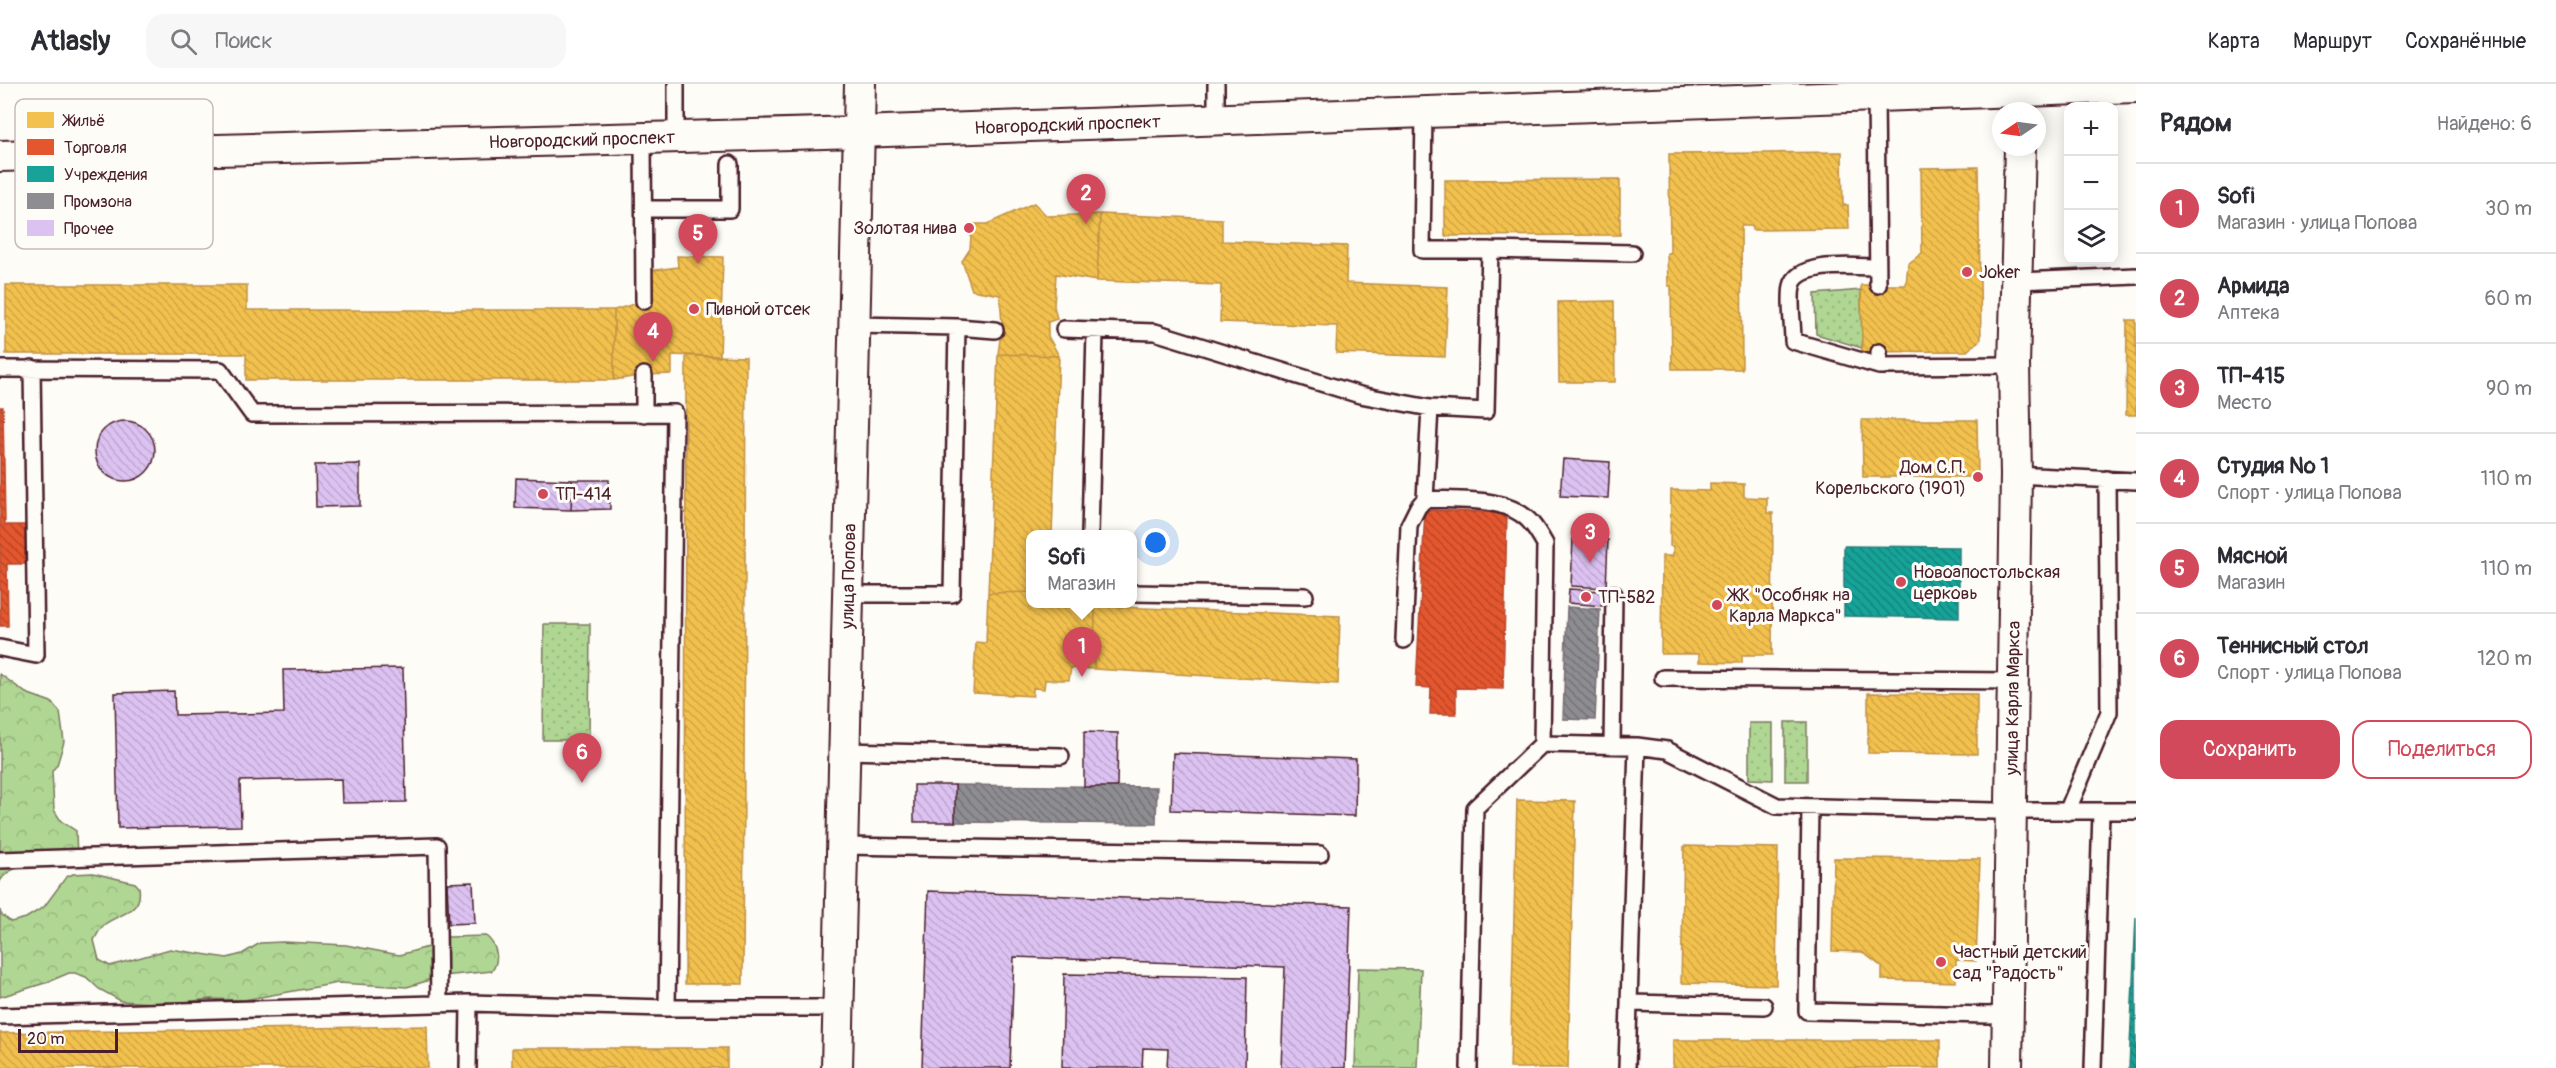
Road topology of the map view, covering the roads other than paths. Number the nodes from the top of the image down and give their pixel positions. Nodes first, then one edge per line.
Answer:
1 (676, 84) edge
2 (860, 84) edge
3 (1216, 84) edge
4 (2136, 87) edge
5 (1774, 92) edge
6 (1876, 95) junction
7 (2021, 95) edge
8 (1424, 112) junction
9 (1216, 119) junction
10 (858, 132) junction
11 (676, 137) junction
12 (644, 138) junction
13 (213, 150) edge
14 (0, 156) edge
15 (15, 156) edge
16 (2020, 156) edge
17 (730, 164) dead end
18 (644, 209) junction
19 (1490, 249) junction
20 (1632, 253) dead end
21 (1878, 267) junction
22 (2136, 276) edge
23 (2018, 281) junction
24 (1878, 285) dead end
25 (644, 301) dead end
26 (854, 325) junction
27 (957, 327) junction
28 (1064, 329) dead end
29 (994, 330) dead end
30 (1095, 332) junction
31 (2014, 365) junction
32 (32, 368) junction
33 (0, 369) edge
34 (644, 375) dead end
35 (1430, 408) junction
36 (644, 414) junction
37 (2016, 475) junction
38 (2107, 479) junction
39 (2136, 481) edge
40 (1425, 499) junction
41 (1090, 530) edge
42 (1137, 593) edge
43 (848, 594) junction
44 (1614, 594) dead end
45 (1305, 596) dead end
46 (1404, 640) dead end
47 (0, 648) edge
48 (1663, 678) dead end
49 (2012, 681) junction
50 (1542, 744) junction
51 (1612, 746) junction
52 (1637, 747) junction
53 (844, 751) junction
54 (1061, 756) dead end
55 (1810, 807) junction
56 (2011, 810) junction
57 (2136, 811) edge
58 (2067, 812) junction
59 (2102, 812) junction
60 (842, 846) junction
61 (1320, 854) dead end
62 (0, 860) edge
63 (469, 1003) junction
64 (1629, 1003) junction
65 (439, 1004) junction
66 (1764, 1006) dead end
67 (667, 1008) junction
68 (838, 1008) junction
69 (2008, 1013) junction
70 (0, 1016) edge
71 (468, 1068) edge
72 (837, 1068) edge
73 (1469, 1068) edge
74 (1627, 1068) edge
75 (2007, 1068) edge
76 (2093, 1068) edge

1 - 11 lane
2 - 10 street, улица Попова
3 - 9 lane
4 - 7 street, Новгородский проспект
5 - 6 street, Новгородский проспект
5 - 8 street, Новгородский проспект
6 - 7 street, Новгородский проспект
6 - 21 lane
8 - 9 street, Новгородский проспект
8 - 19 lane
9 - 10 street, Новгородский проспект
10 - 11 street, Новгородский проспект
10 - 26 street, улица Попова
11 - 12 street, Новгородский проспект
12 - 13 street, Новгородский проспект
12 - 18 lane
14 - 15 street, Новгородский проспект
16 - 23 street, улица Карла Маркса
17 - 18 lane
18 - 25 lane
19 - 20 lane
19 - 35 lane
21 - 24 lane
21 - 31 lane
22 - 23 lane
23 - 31 street, улица Карла Маркса
26 - 27 lane
26 - 43 street, улица Попова
27 - 29 lane
27 - 43 lane
28 - 30 lane
30 - 35 lane
30 - 41 lane
31 - 37 street, улица Карла Маркса
32 - 33 lane
32 - 36 lane
32 - 47 lane
34 - 36 lane
35 - 40 lane
36 - 67 lane
37 - 38 lane
37 - 49 street, улица Карла Маркса
38 - 39 lane
38 - 58 lane
40 - 46 lane
40 - 50 lane
42 - 45 lane
43 - 53 street, улица Попова
44 - 51 lane
48 - 49 lane
49 - 56 street, улица Карла Маркса
50 - 51 lane
50 - 73 lane
51 - 52 lane
52 - 55 lane
52 - 64 lane
53 - 54 lane
53 - 60 street, улица Попова
55 - 56 lane
55 - 69 lane
56 - 58 lane
56 - 69 street, улица Карла Маркса
57 - 59 lane
58 - 59 lane
59 - 76 lane
60 - 61 lane
60 - 68 street, улица Попова
62 - 65 lane
63 - 65 lane
63 - 67 lane
63 - 71 lane
64 - 66 lane
64 - 74 lane
65 - 70 lane
67 - 68 lane
68 - 72 street, улица Попова
69 - 75 street, улица Карла Маркса

